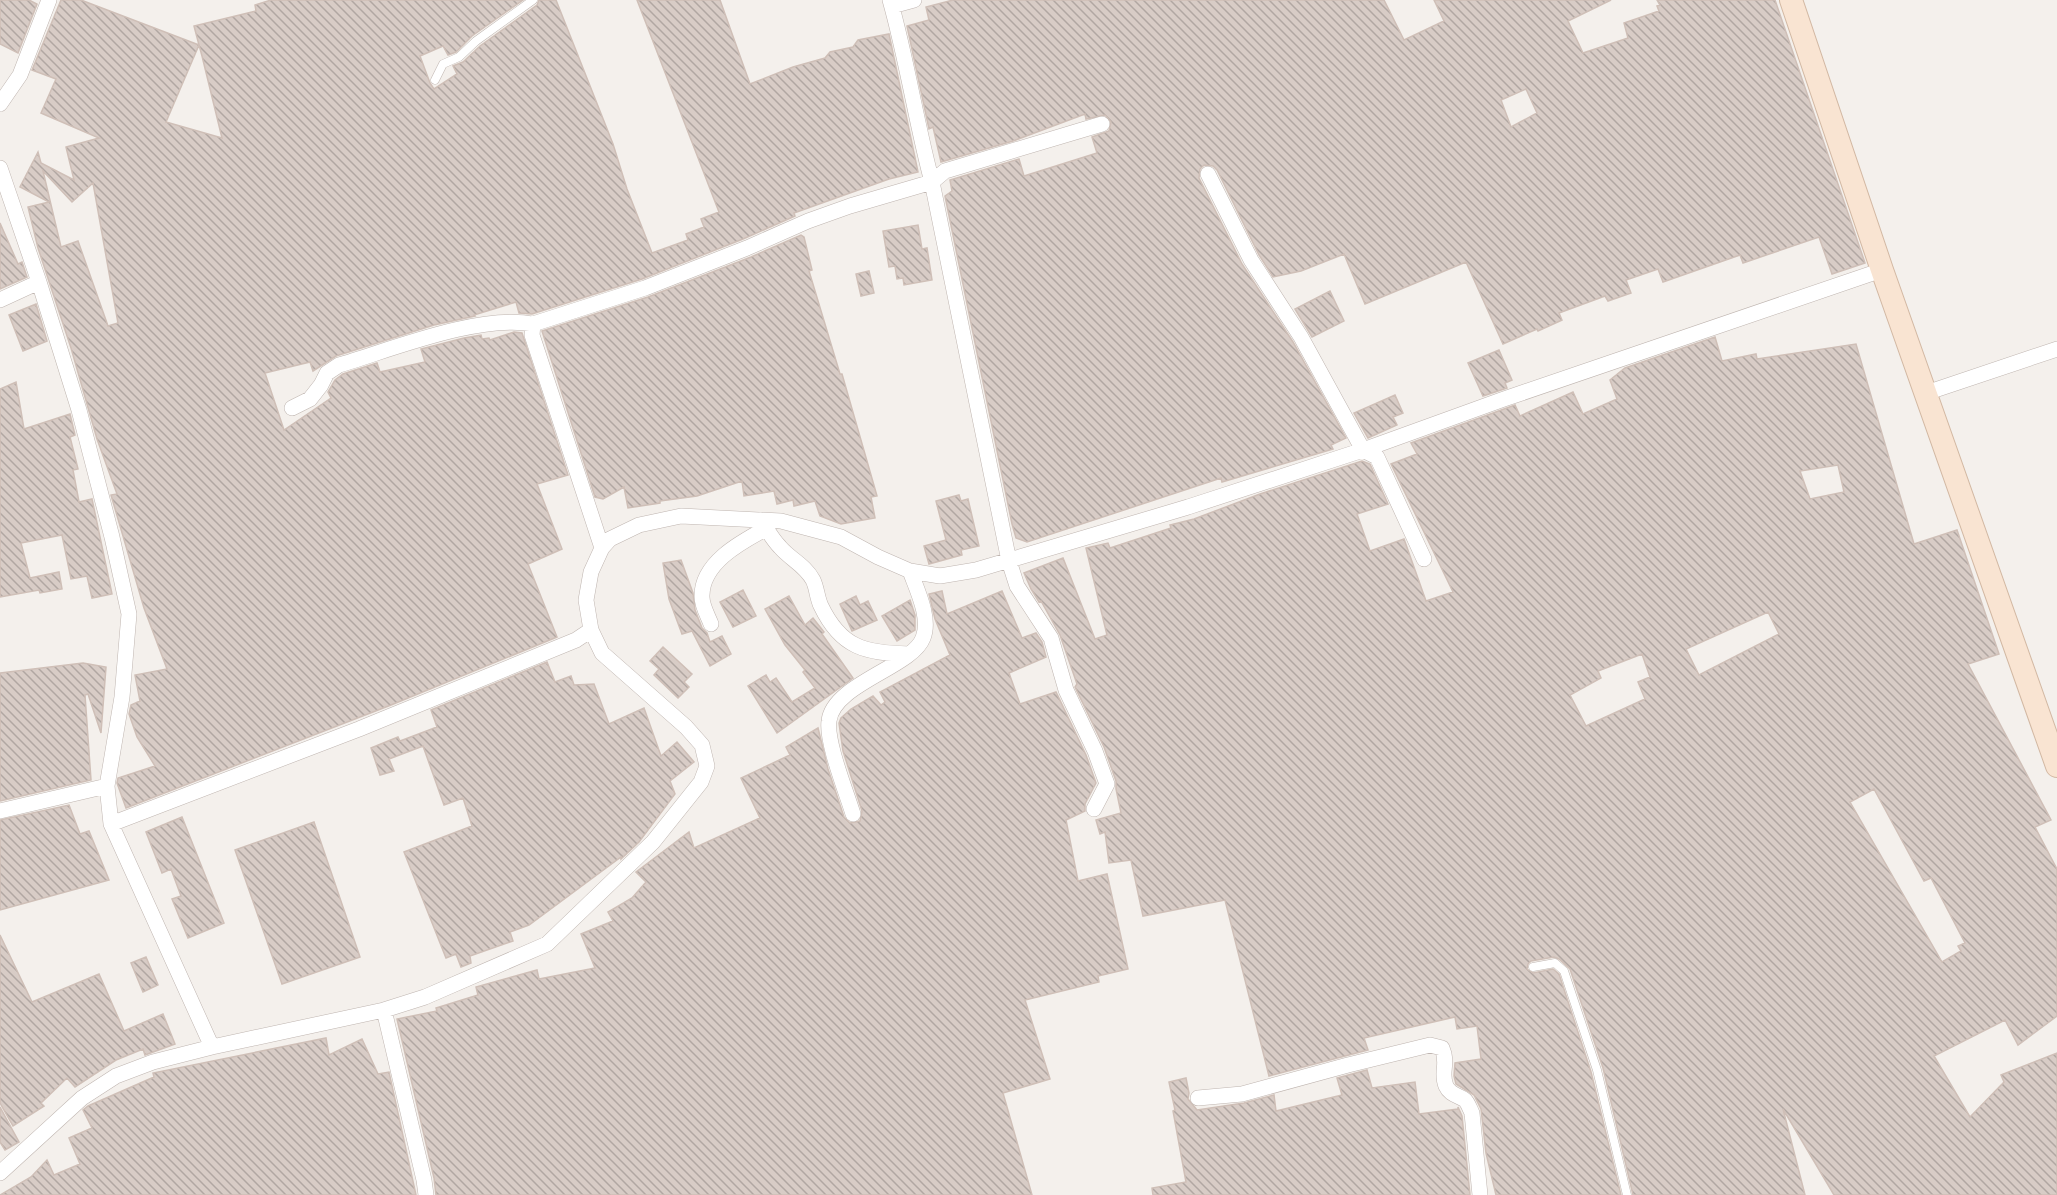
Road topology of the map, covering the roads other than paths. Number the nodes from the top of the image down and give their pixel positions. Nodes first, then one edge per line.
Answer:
1 (49, 0) edge
2 (533, 0) edge
3 (914, 0) edge
4 (1791, 0) edge
5 (891, 3) edge
6 (435, 80) dead end
7 (0, 104) edge
8 (1102, 124) dead end
9 (0, 168) edge
10 (1208, 174) dead end
11 (932, 182) junction
12 (1882, 270) junction
13 (39, 282) junction
14 (0, 300) edge
15 (533, 324) junction
16 (2057, 350) edge
17 (1926, 393) junction
18 (292, 408) dead end
19 (1363, 450) junction
20 (764, 524) junction
21 (602, 548) junction
22 (1424, 559) dead end
23 (1009, 561) junction
24 (910, 571) junction
25 (711, 624) dead end
26 (591, 630) junction
27 (909, 654) junction
28 (2057, 766) edge
29 (107, 786) junction
30 (1094, 809) dead end
31 (0, 811) edge
32 (853, 814) dead end
33 (111, 824) junction
34 (1533, 967) dead end
35 (384, 1010) junction
36 (212, 1047) junction
37 (1198, 1098) dead end
38 (0, 1173) edge
39 (426, 1195) edge
40 (1480, 1195) edge
41 (1626, 1195) edge

1 - 7 street
2 - 6 lane
3 - 5 street
4 - 12 street
5 - 11 street
8 - 11 street
9 - 13 street
10 - 19 street
11 - 15 street
11 - 23 street
12 - 17 street
12 - 19 street
13 - 14 street
13 - 29 street
15 - 18 street
15 - 21 street
16 - 17 street
17 - 28 street
19 - 22 street
19 - 23 street
20 - 21 street
20 - 24 street
20 - 25 street
20 - 27 street
21 - 26 street
23 - 24 street
23 - 30 street
24 - 27 street
26 - 33 street
26 - 35 street
27 - 32 street
29 - 31 street
29 - 33 street
33 - 36 street
34 - 41 lane
35 - 36 street
35 - 39 street
36 - 38 street
37 - 40 street

